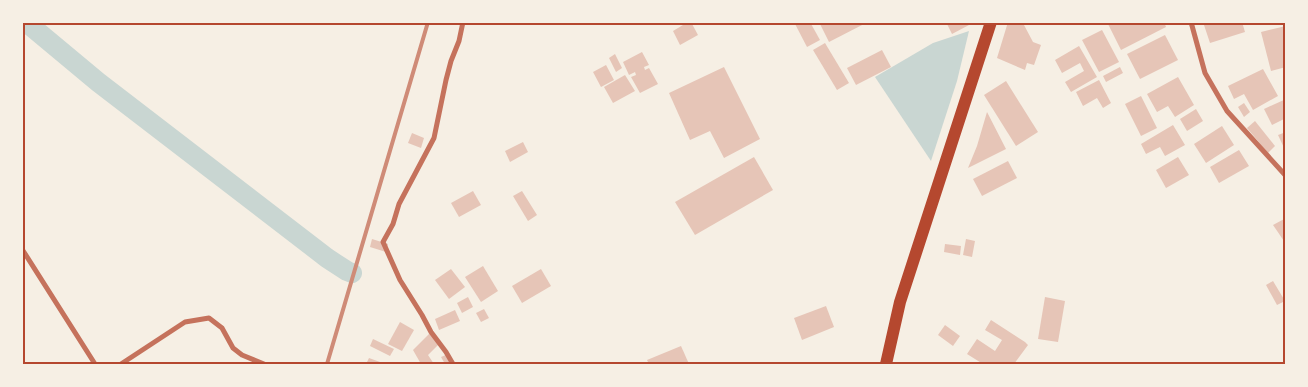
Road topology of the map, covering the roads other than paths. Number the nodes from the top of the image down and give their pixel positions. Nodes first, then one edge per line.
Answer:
1 (463, 22) edge
2 (991, 22) edge
3 (1191, 22) edge
4 (1286, 176) edge
5 (22, 249) edge
6 (95, 364) edge
7 (121, 364) edge
8 (264, 364) edge
9 (453, 364) edge
10 (886, 364) edge

1 - 9 street
2 - 10 main road
3 - 4 street
5 - 6 street
7 - 8 street

